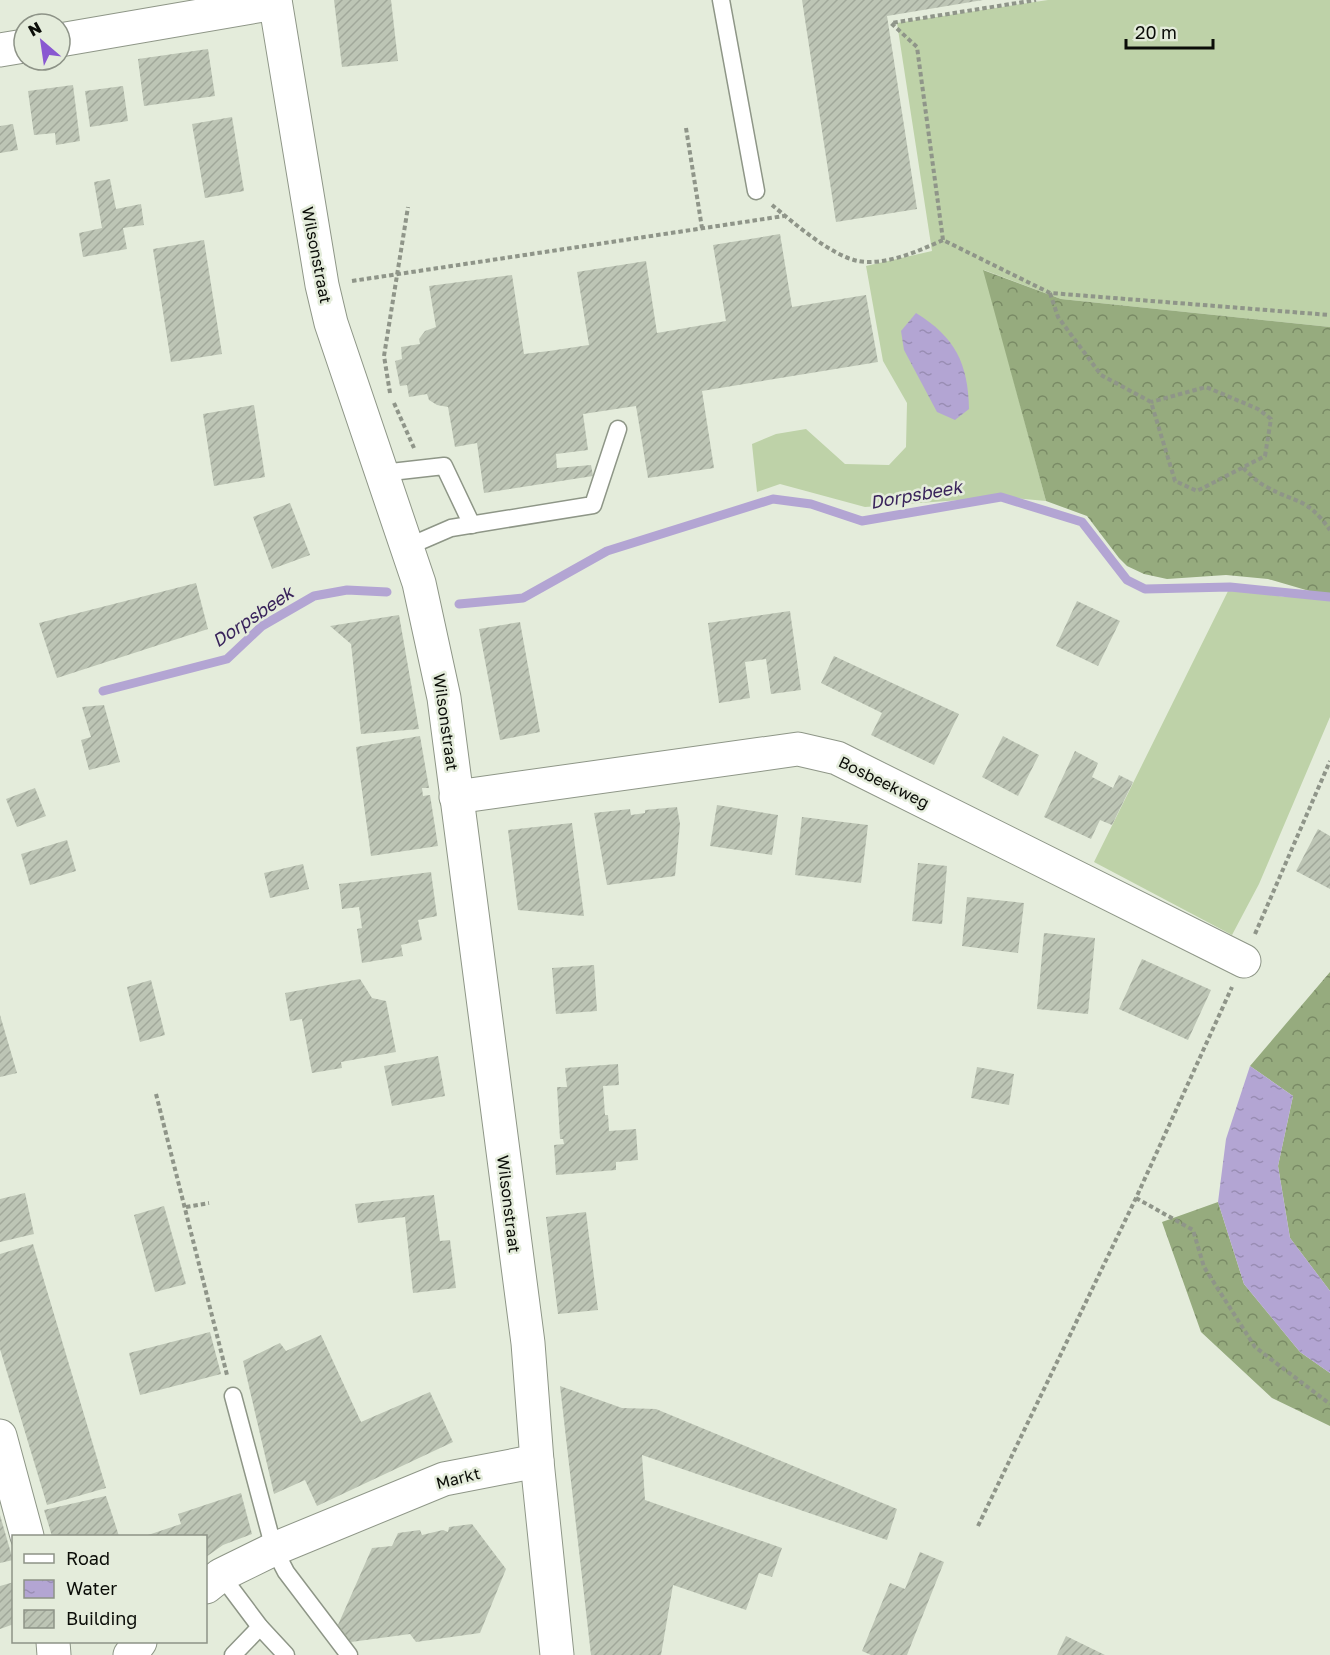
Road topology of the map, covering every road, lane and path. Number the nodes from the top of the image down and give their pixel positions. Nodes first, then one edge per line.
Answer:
1 (721, 0) edge
2 (1036, 0) edge
3 (275, 2) edge
4 (72, 38) edge
5 (686, 128) dead end
6 (756, 191) joint
7 (408, 207) dead end
8 (784, 215) junction
9 (702, 228) junction
10 (943, 240) junction
11 (398, 273) junction
12 (321, 285) junction
13 (1050, 293) junction
14 (1330, 315) edge
15 (1151, 402) junction
16 (618, 429) dead end
17 (423, 468) junction
18 (1243, 468) junction
19 (382, 473) junction
20 (471, 525) junction
21 (1330, 530) edge
22 (407, 547) junction
23 (1330, 761) edge
24 (456, 797) junction
25 (1244, 961) junction
26 (156, 1094) dead end
27 (1136, 1198) junction
28 (208, 1203) dead end
29 (185, 1207) junction
30 (233, 1396) joint
31 (1330, 1404) edge
32 (0, 1436) edge
33 (537, 1461) junction
34 (978, 1526) dead end
35 (27, 1535) edge
36 (274, 1549) junction
37 (213, 1581) edge
38 (260, 1627) junction
39 (233, 1655) edge
40 (286, 1655) edge
41 (349, 1655) edge
42 (557, 1655) edge

1 - 6 lane
2 - 10 path
3 - 4 street
3 - 12 street, Wilsonstraat
5 - 9 path
6 - 8 path
7 - 11 path
8 - 9 path
8 - 10 path
9 - 11 path
10 - 13 path
11 - 12 path
11 - 17 path
12 - 19 street, Wilsonstraat
13 - 14 path
13 - 15 path
15 - 18 path
15 - 18 path
16 - 20 lane
17 - 19 lane
17 - 20 lane
18 - 21 path
19 - 22 street, Wilsonstraat
20 - 22 lane
22 - 24 street, Wilsonstraat
23 - 25 path
24 - 25 street, Bosbeekweg
24 - 33 street, Wilsonstraat
25 - 27 path
26 - 29 path
27 - 31 path
27 - 34 path
28 - 29 path
29 - 30 path
30 - 36 lane
32 - 35 street
33 - 36 street, Markt
33 - 42 street
36 - 37 street, Markt
36 - 41 lane
37 - 38 lane
38 - 39 lane
38 - 40 lane

